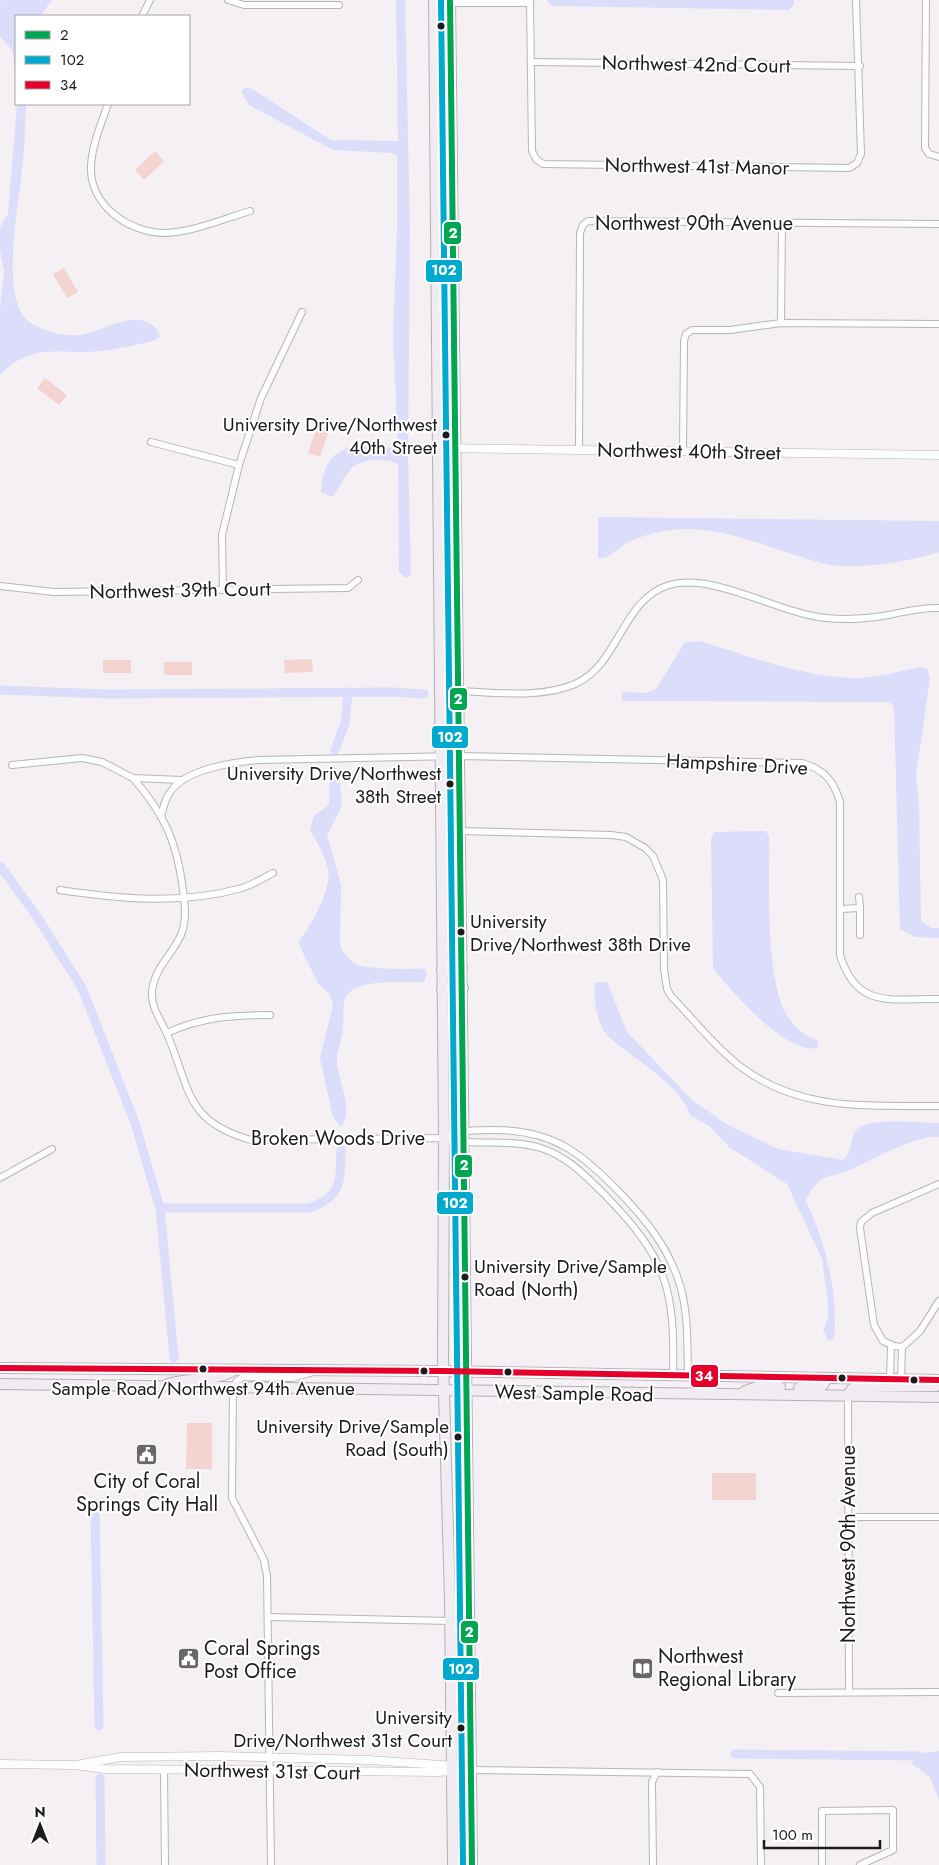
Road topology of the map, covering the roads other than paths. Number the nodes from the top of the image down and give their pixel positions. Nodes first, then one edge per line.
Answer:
1 (150, 0) edge
2 (228, 0) edge
3 (856, 0) edge
4 (926, 0) edge
5 (434, 1) edge
6 (450, 1) edge
7 (530, 1) edge
8 (339, 5) dead end
9 (142, 15) edge
10 (532, 62) junction
11 (860, 66) junction
12 (108, 105) edge
13 (939, 158) edge
14 (250, 211) dead end
15 (782, 223) junction
16 (939, 224) edge
17 (302, 312) dead end
18 (781, 323) junction
19 (939, 324) edge
20 (151, 442) dead end
21 (438, 448) junction
22 (454, 448) junction
23 (579, 448) junction
24 (683, 451) junction
25 (939, 455) edge
26 (239, 465) junction
27 (358, 580) dead end
28 (0, 586) edge
29 (223, 590) junction
30 (939, 608) edge
31 (458, 691) junction
32 (440, 756) junction
33 (459, 756) junction
34 (12, 765) dead end
35 (133, 778) junction
36 (182, 780) junction
37 (161, 817) junction
38 (460, 831) junction
39 (273, 873) dead end
40 (60, 890) dead end
41 (859, 897) dead end
42 (184, 899) junction
43 (860, 908) junction
44 (840, 909) junction
45 (860, 935) dead end
46 (462, 968) junction
47 (442, 969) junction
48 (462, 988) junction
49 (442, 989) junction
50 (939, 999) edge
51 (270, 1014) dead end
52 (167, 1033) junction
53 (939, 1106) edge
54 (464, 1130) junction
55 (502, 1130) junction
56 (444, 1138) junction
57 (464, 1143) junction
58 (502, 1143) junction
59 (52, 1149) dead end
60 (586, 1158) junction
61 (575, 1166) junction
62 (0, 1178) edge
63 (939, 1184) edge
64 (645, 1219) junction
65 (635, 1227) junction
66 (683, 1299) junction
67 (671, 1301) junction
68 (939, 1301) edge
69 (891, 1345) junction
70 (902, 1347) junction
71 (0, 1368) edge
72 (233, 1370) junction
73 (316, 1371) junction
74 (443, 1371) junction
75 (466, 1372) junction
76 (673, 1376) junction
77 (688, 1377) junction
78 (828, 1378) junction
79 (890, 1379) junction
80 (902, 1380) junction
81 (939, 1380) edge
82 (0, 1384) edge
83 (939, 1385) edge
84 (160, 1386) junction
85 (234, 1388) junction
86 (444, 1391) junction
87 (467, 1392) junction
88 (734, 1394) junction
89 (848, 1395) junction
90 (939, 1397) edge
91 (848, 1517) junction
92 (939, 1517) edge
93 (450, 1600) junction
94 (268, 1617) junction
95 (451, 1621) junction
96 (468, 1627) junction
97 (468, 1640) junction
98 (849, 1692) junction
99 (939, 1692) edge
100 (778, 1693) dead end
101 (270, 1759) junction
102 (0, 1764) edge
103 (74, 1765) junction
104 (452, 1768) junction
105 (164, 1770) junction
106 (470, 1770) junction
107 (270, 1771) junction
108 (645, 1772) junction
109 (657, 1772) junction
110 (652, 1782) junction
111 (165, 1865) edge
112 (271, 1865) edge
113 (454, 1865) edge
114 (472, 1865) edge
115 (653, 1865) edge
116 (760, 1865) edge
117 (822, 1865) edge
118 (860, 1865) edge

1 - 9 street
2 - 8 street
3 - 11 street
4 - 13 street
5 - 6 street
5 - 21 main road
6 - 7 street
6 - 22 main road
7 - 10 street
10 - 11 street, Northwest 42nd Court
10 - 11 street, Northwest 41st Manor
12 - 14 street
15 - 16 street, Northwest 90th Avenue
15 - 18 street
15 - 23 street, Northwest 90th Avenue
17 - 26 street
18 - 19 street
18 - 24 street
20 - 26 street
21 - 22 street, Northwest 40th Street
21 - 32 main road
22 - 23 street, Northwest 40th Street
22 - 31 main road
23 - 24 street, Northwest 40th Street
24 - 25 street, Northwest 40th Street
26 - 29 street
27 - 29 street, Northwest 39th Court
28 - 29 street, Northwest 39th Court
30 - 31 street
31 - 33 main road
32 - 33 street, Hampshire Drive
32 - 36 street, Hampshire Drive
32 - 47 main road
33 - 38 main road
33 - 44 street, Hampshire Drive
34 - 35 street
35 - 36 street
35 - 37 street, Broken Woods Drive
36 - 37 street
37 - 42 street, Broken Woods Drive
38 - 46 main road
38 - 53 street
39 - 42 street
40 - 42 street
41 - 43 street
42 - 52 street, Broken Woods Drive
43 - 44 street
43 - 45 street
44 - 50 street, Hampshire Drive
46 - 47 main road
46 - 48 main road
47 - 49 main road
48 - 49 main road
48 - 54 main road
49 - 56 main road
51 - 52 street
52 - 56 street, Broken Woods Drive
54 - 55 street, Broken Woods Drive
54 - 56 street, Broken Woods Drive
54 - 57 main road
55 - 58 street
55 - 60 street, Broken Woods Drive
56 - 57 street, Broken Woods Drive
56 - 74 main road
57 - 58 street, Broken Woods Drive
57 - 75 main road
58 - 61 street, Broken Woods Drive
59 - 62 street
60 - 61 street
60 - 64 street, Broken Woods Drive
61 - 65 street, Broken Woods Drive
63 - 69 street
64 - 65 street
64 - 66 street, Broken Woods Drive
65 - 67 street, Broken Woods Drive
66 - 67 street
66 - 77 street, Broken Woods Drive
67 - 76 street, Broken Woods Drive
68 - 70 street
69 - 70 street
69 - 79 street
70 - 80 street
71 - 72 main road, West Sample Road
72 - 73 main road, West Sample Road
72 - 84 main road
73 - 74 main road, West Sample Road
73 - 85 street
74 - 75 main road, West Sample Road
74 - 86 main road
75 - 76 main road, West Sample Road
75 - 87 main road
76 - 77 main road, West Sample Road
77 - 78 main road, West Sample Road
78 - 79 main road, West Sample Road
78 - 88 main road
79 - 80 main road, West Sample Road
80 - 81 main road, West Sample Road
82 - 84 main road, West Sample Road
83 - 89 main road
84 - 85 main road, West Sample Road
85 - 86 main road, West Sample Road
85 - 94 street
86 - 87 main road, West Sample Road
86 - 93 main road
87 - 88 main road, West Sample Road
87 - 96 main road
88 - 89 main road, West Sample Road
89 - 90 main road, West Sample Road
89 - 91 street, Northwest 90th Avenue
91 - 92 street
91 - 98 street, Northwest 90th Avenue
93 - 95 main road
93 - 96 main road
94 - 95 street
94 - 101 street
95 - 97 main road
95 - 104 main road
96 - 97 main road
97 - 106 main road
98 - 99 street
98 - 100 street
101 - 103 street, Northwest 31st Court
101 - 104 street, Northwest 31st Court
101 - 107 street
102 - 103 street, Northwest 31st Court
103 - 105 street, Northwest 31st Court
104 - 106 street, Northwest 31st Court
104 - 107 street, Northwest 31st Court
104 - 113 main road
105 - 107 street, Northwest 31st Court
105 - 111 street
106 - 108 street, Northwest 31st Court
106 - 114 main road
107 - 112 street
108 - 109 street, Northwest 31st Court
108 - 110 street
109 - 110 street
109 - 116 street, Northwest 31st Court
110 - 115 street
117 - 118 street

